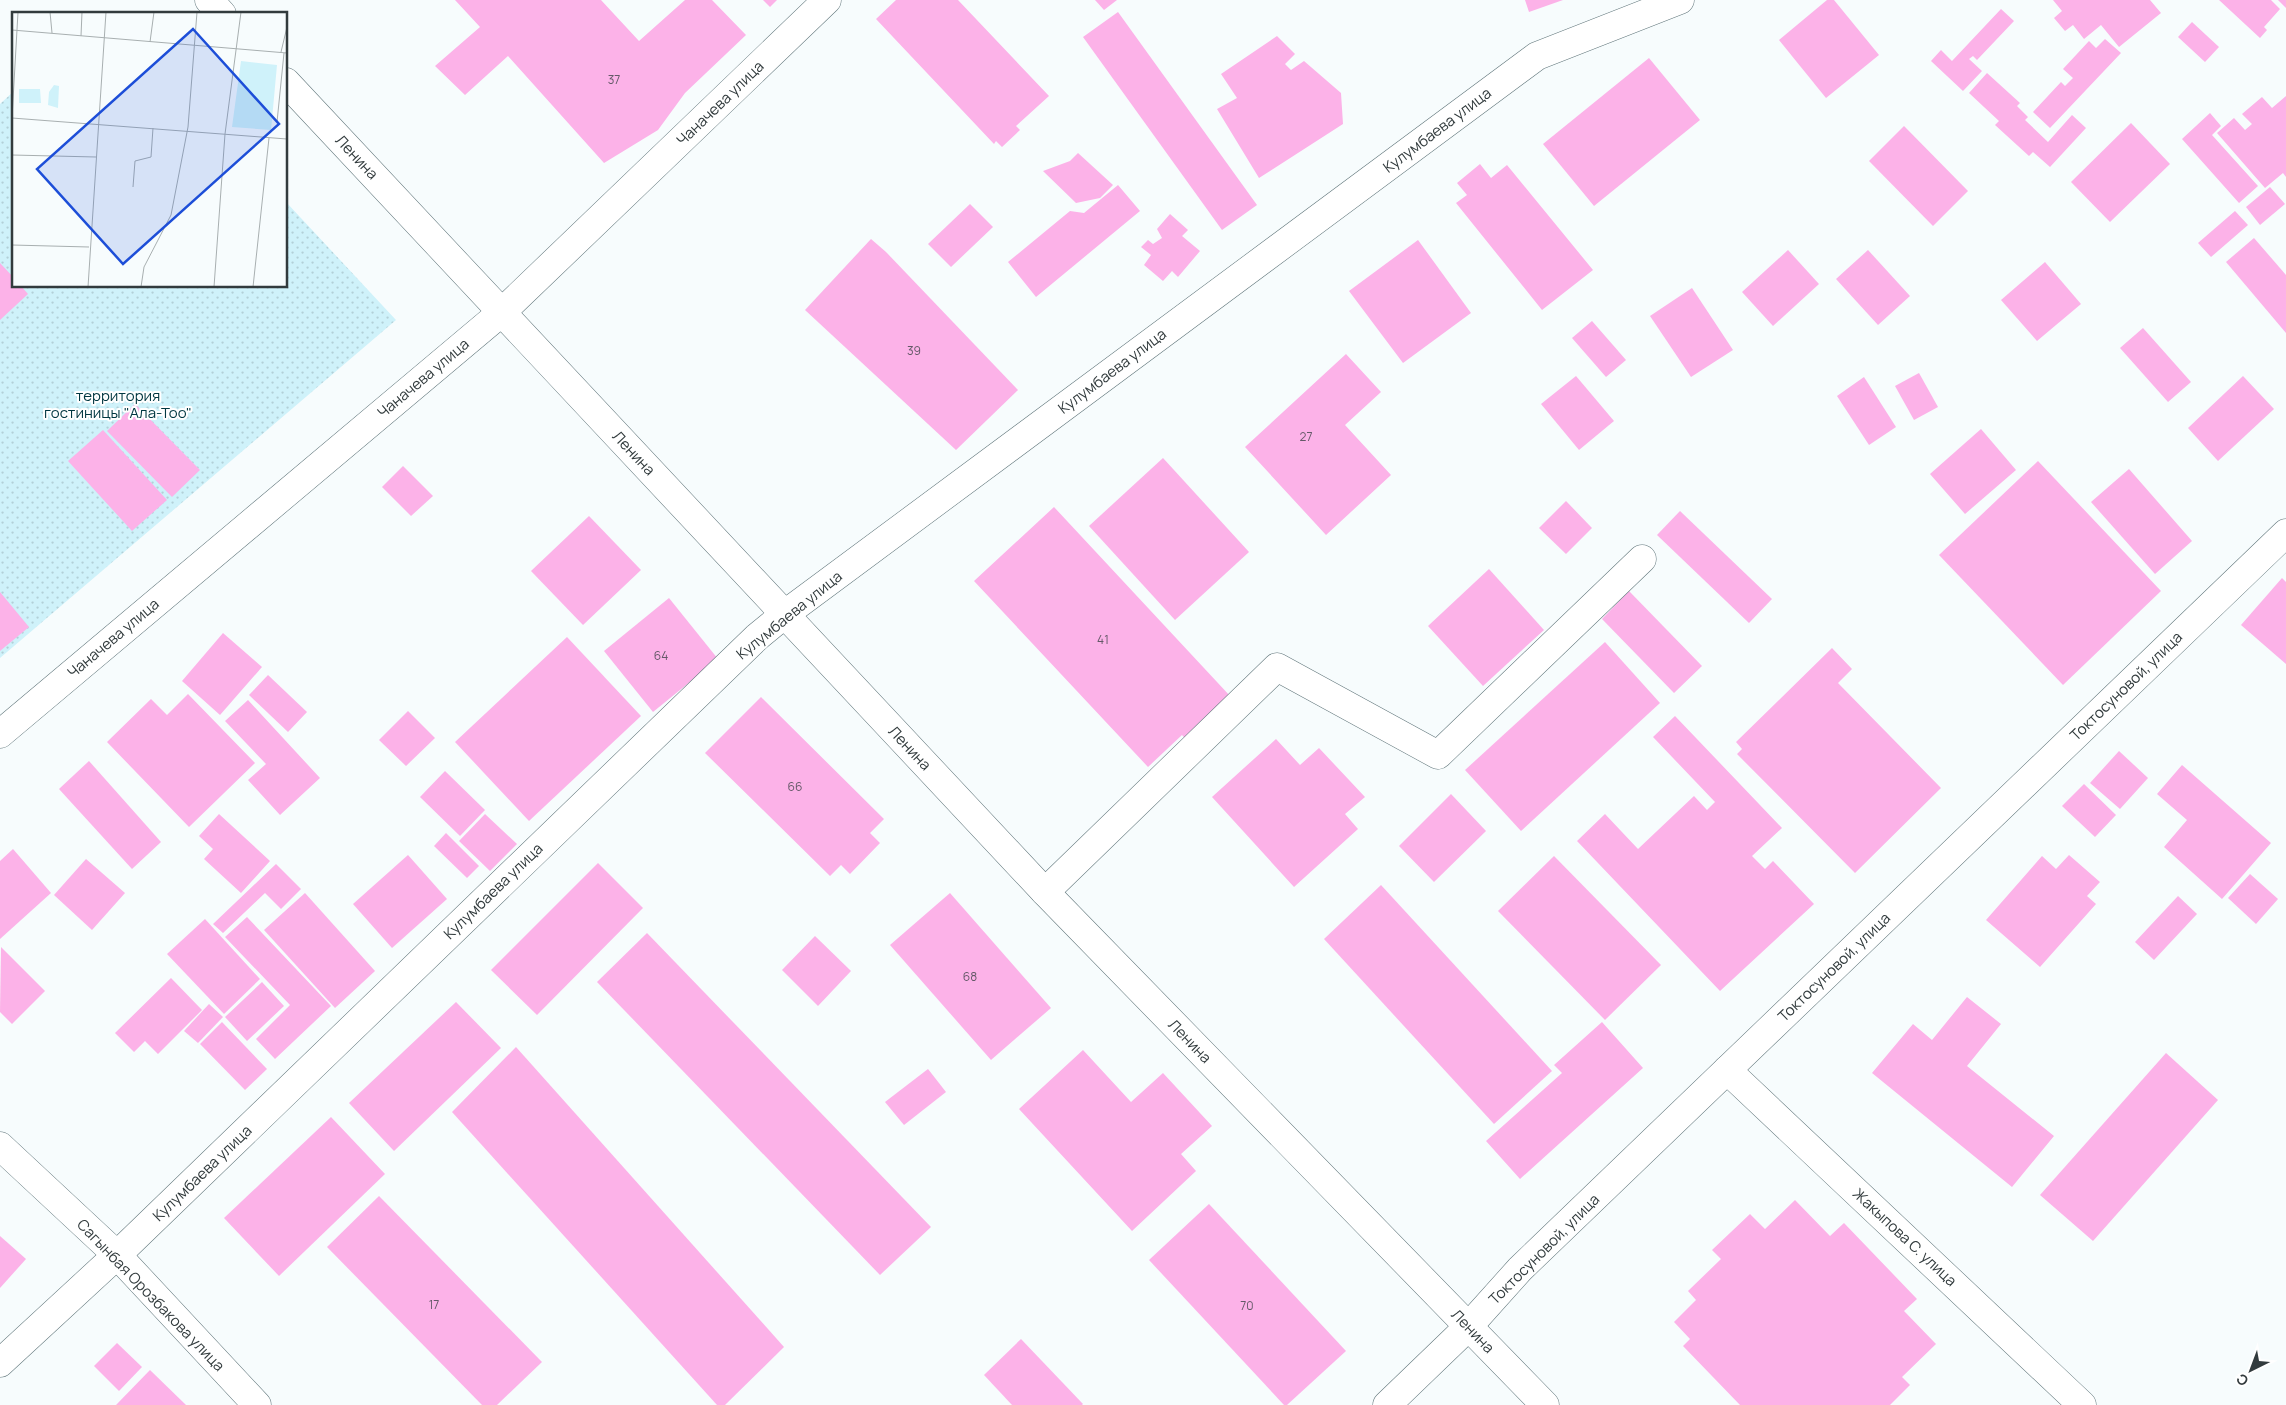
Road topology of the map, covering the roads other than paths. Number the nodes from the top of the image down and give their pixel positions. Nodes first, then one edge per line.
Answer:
1 (209, 0) edge
2 (827, 0) edge
3 (1680, 0) edge
4 (220, 12) edge
5 (288, 84) edge
6 (502, 312) junction
7 (2286, 533) edge
8 (1642, 559) dead end
9 (784, 614) junction
10 (0, 734) edge
11 (1045, 892) junction
12 (1727, 1070) junction
13 (0, 1146) edge
14 (117, 1255) junction
15 (1468, 1327) junction
16 (0, 1363) edge
17 (257, 1405) edge
18 (1387, 1405) edge
19 (1545, 1405) edge
20 (2082, 1405) edge

1 - 4 street
2 - 6 street, Чаначева улица
3 - 9 street, Кулумбаева улица
5 - 6 street, Ленина
6 - 9 street, Ленина
6 - 10 street, Чаначева улица
7 - 12 street, Токтосуновой, улица
8 - 11 street
9 - 11 street, Ленина
9 - 14 street, Кулумбаева улица
11 - 15 street, Ленина
12 - 15 street, Токтосуновой, улица
12 - 20 street, Жакыпова С. улица
13 - 14 street, Сагынбая Орозбакова улица
14 - 16 street, Кулумбаева улица
14 - 17 street, Сагынбая Орозбакова улица
15 - 18 street, Токтосуновой, улица
15 - 19 street, Ленина

